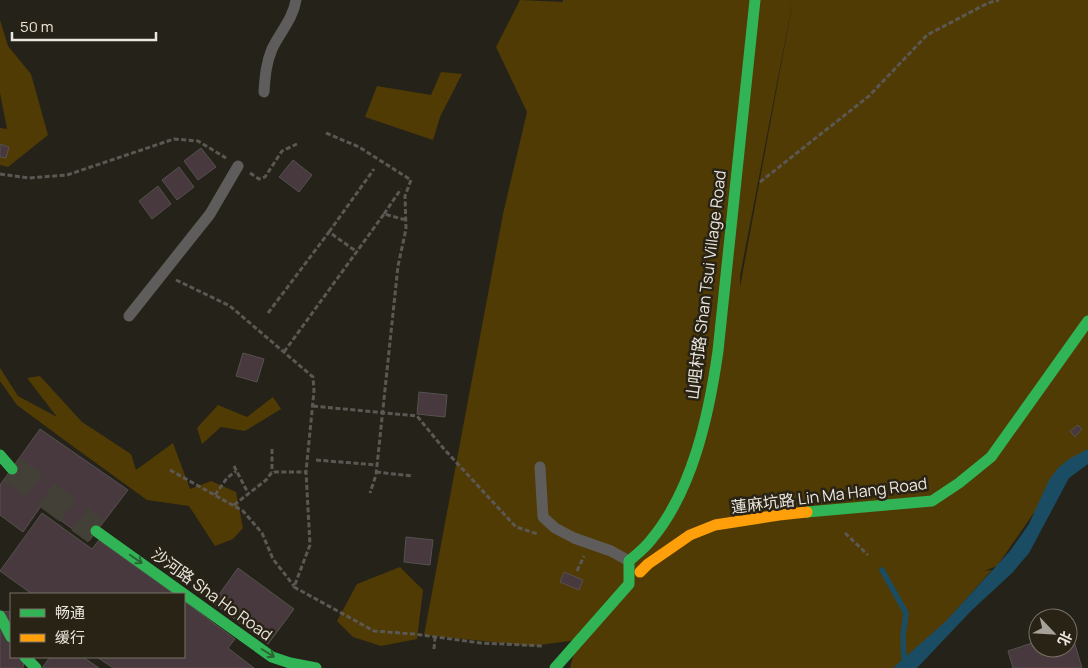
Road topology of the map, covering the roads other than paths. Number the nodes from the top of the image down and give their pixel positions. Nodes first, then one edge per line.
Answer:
1 (296, 0) edge
2 (755, 0) edge
3 (264, 92) dead end
4 (238, 166) road end
5 (130, 316) dead end
6 (1088, 321) edge
7 (0, 454) edge
8 (540, 467) dead end
9 (12, 469) tunnel mouth
10 (96, 531) tunnel mouth
11 (629, 560) junction
12 (629, 584) junction
13 (183, 593) edge
14 (185, 595) edge
15 (0, 616) edge
16 (10, 635) edge
17 (26, 658) edge
18 (36, 668) edge
19 (316, 668) edge
20 (555, 668) edge

1 - 3 lane
2 - 11 street, 山咀村路 Shan Tsui Village Road
4 - 5 lane
6 - 12 street, 蓮麻坑路 Lin Ma Hang Road
7 - 9 street
8 - 11 lane
10 -> 13 street, 沙河路 Sha Ho Road
11 - 12 street
12 - 20 street
14 -> 19 street, 沙河路 Sha Ho Road
15 - 16 street
17 - 18 street

